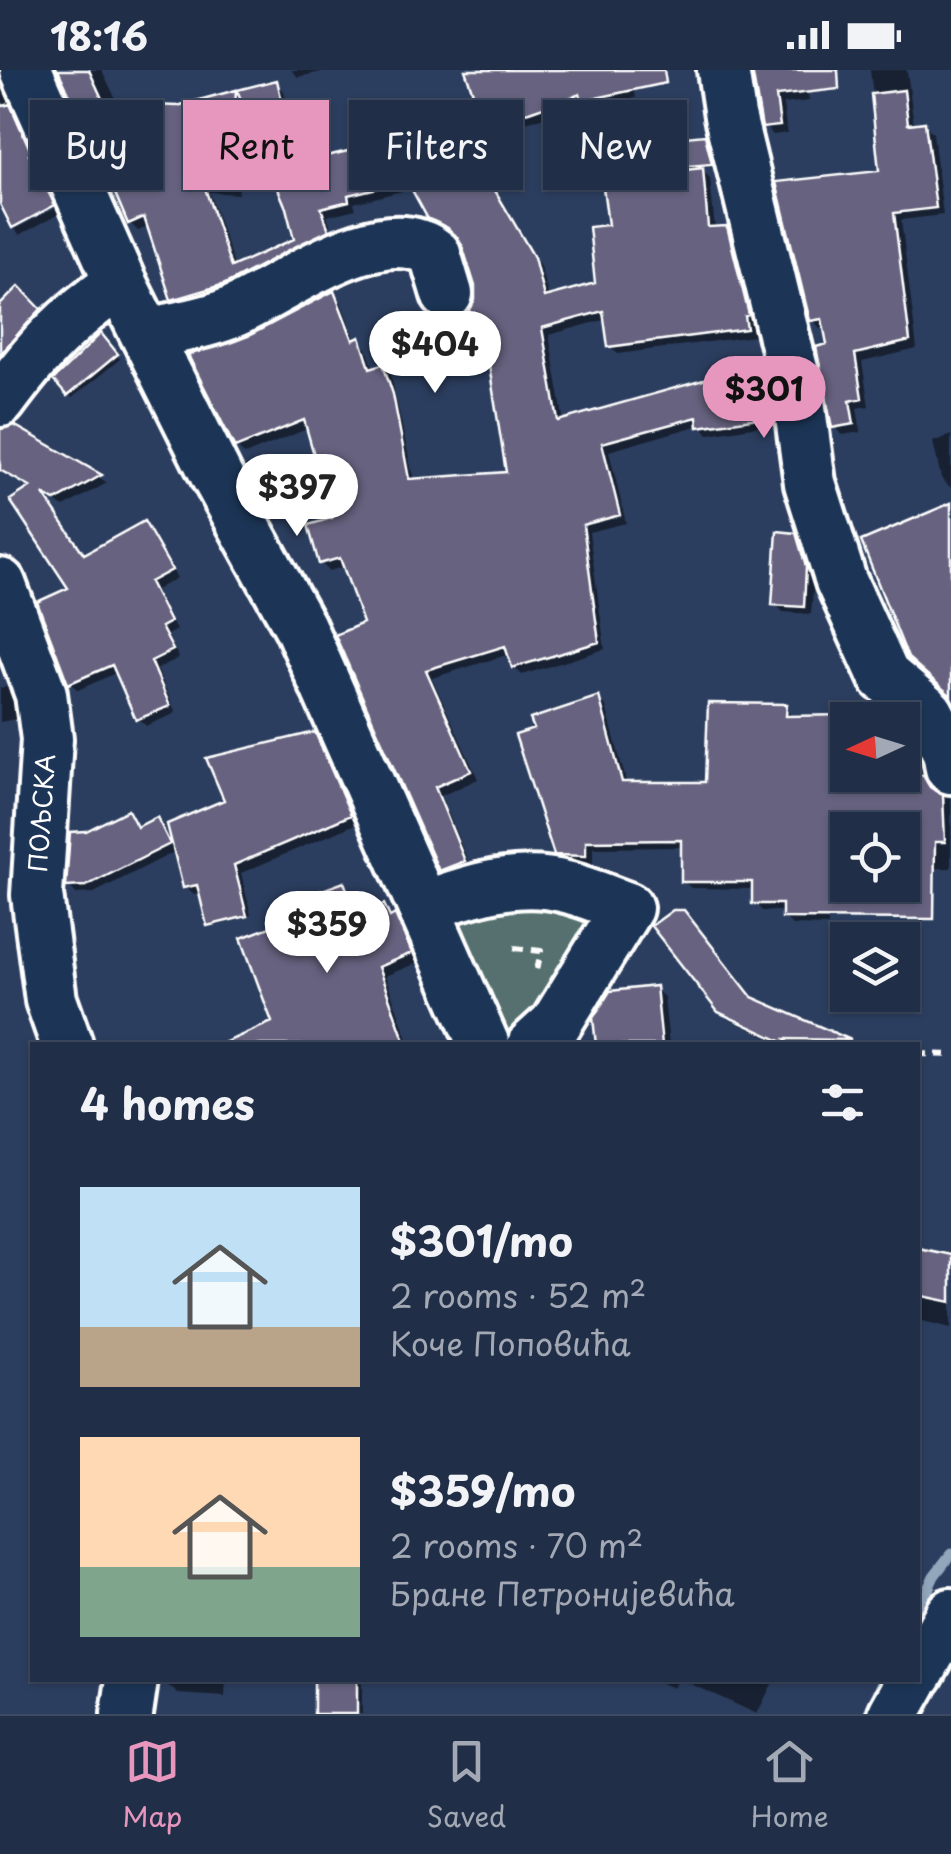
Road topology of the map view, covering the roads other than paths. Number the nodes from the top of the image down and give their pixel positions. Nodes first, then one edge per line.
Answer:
1 (26, 70) edge
2 (723, 70) edge
3 (120, 282) junction
4 (447, 294) dead end
5 (148, 334) junction
6 (0, 401) edge
7 (0, 584) edge
8 (951, 768) edge
9 (426, 906) junction
10 (66, 1042) edge
11 (483, 1042) edge
12 (537, 1042) edge
13 (951, 1614) edge
14 (920, 1669) edge
15 (132, 1682) edge
16 (913, 1682) edge
17 (127, 1714) edge
18 (894, 1714) edge

1 - 3 street
2 - 8 street
3 - 5 street
3 - 6 street
4 - 5 street
5 - 9 street
7 - 10 street, ПОЉСКА
9 - 11 street
9 - 12 street
13 - 14 street
15 - 17 street
16 - 18 street

